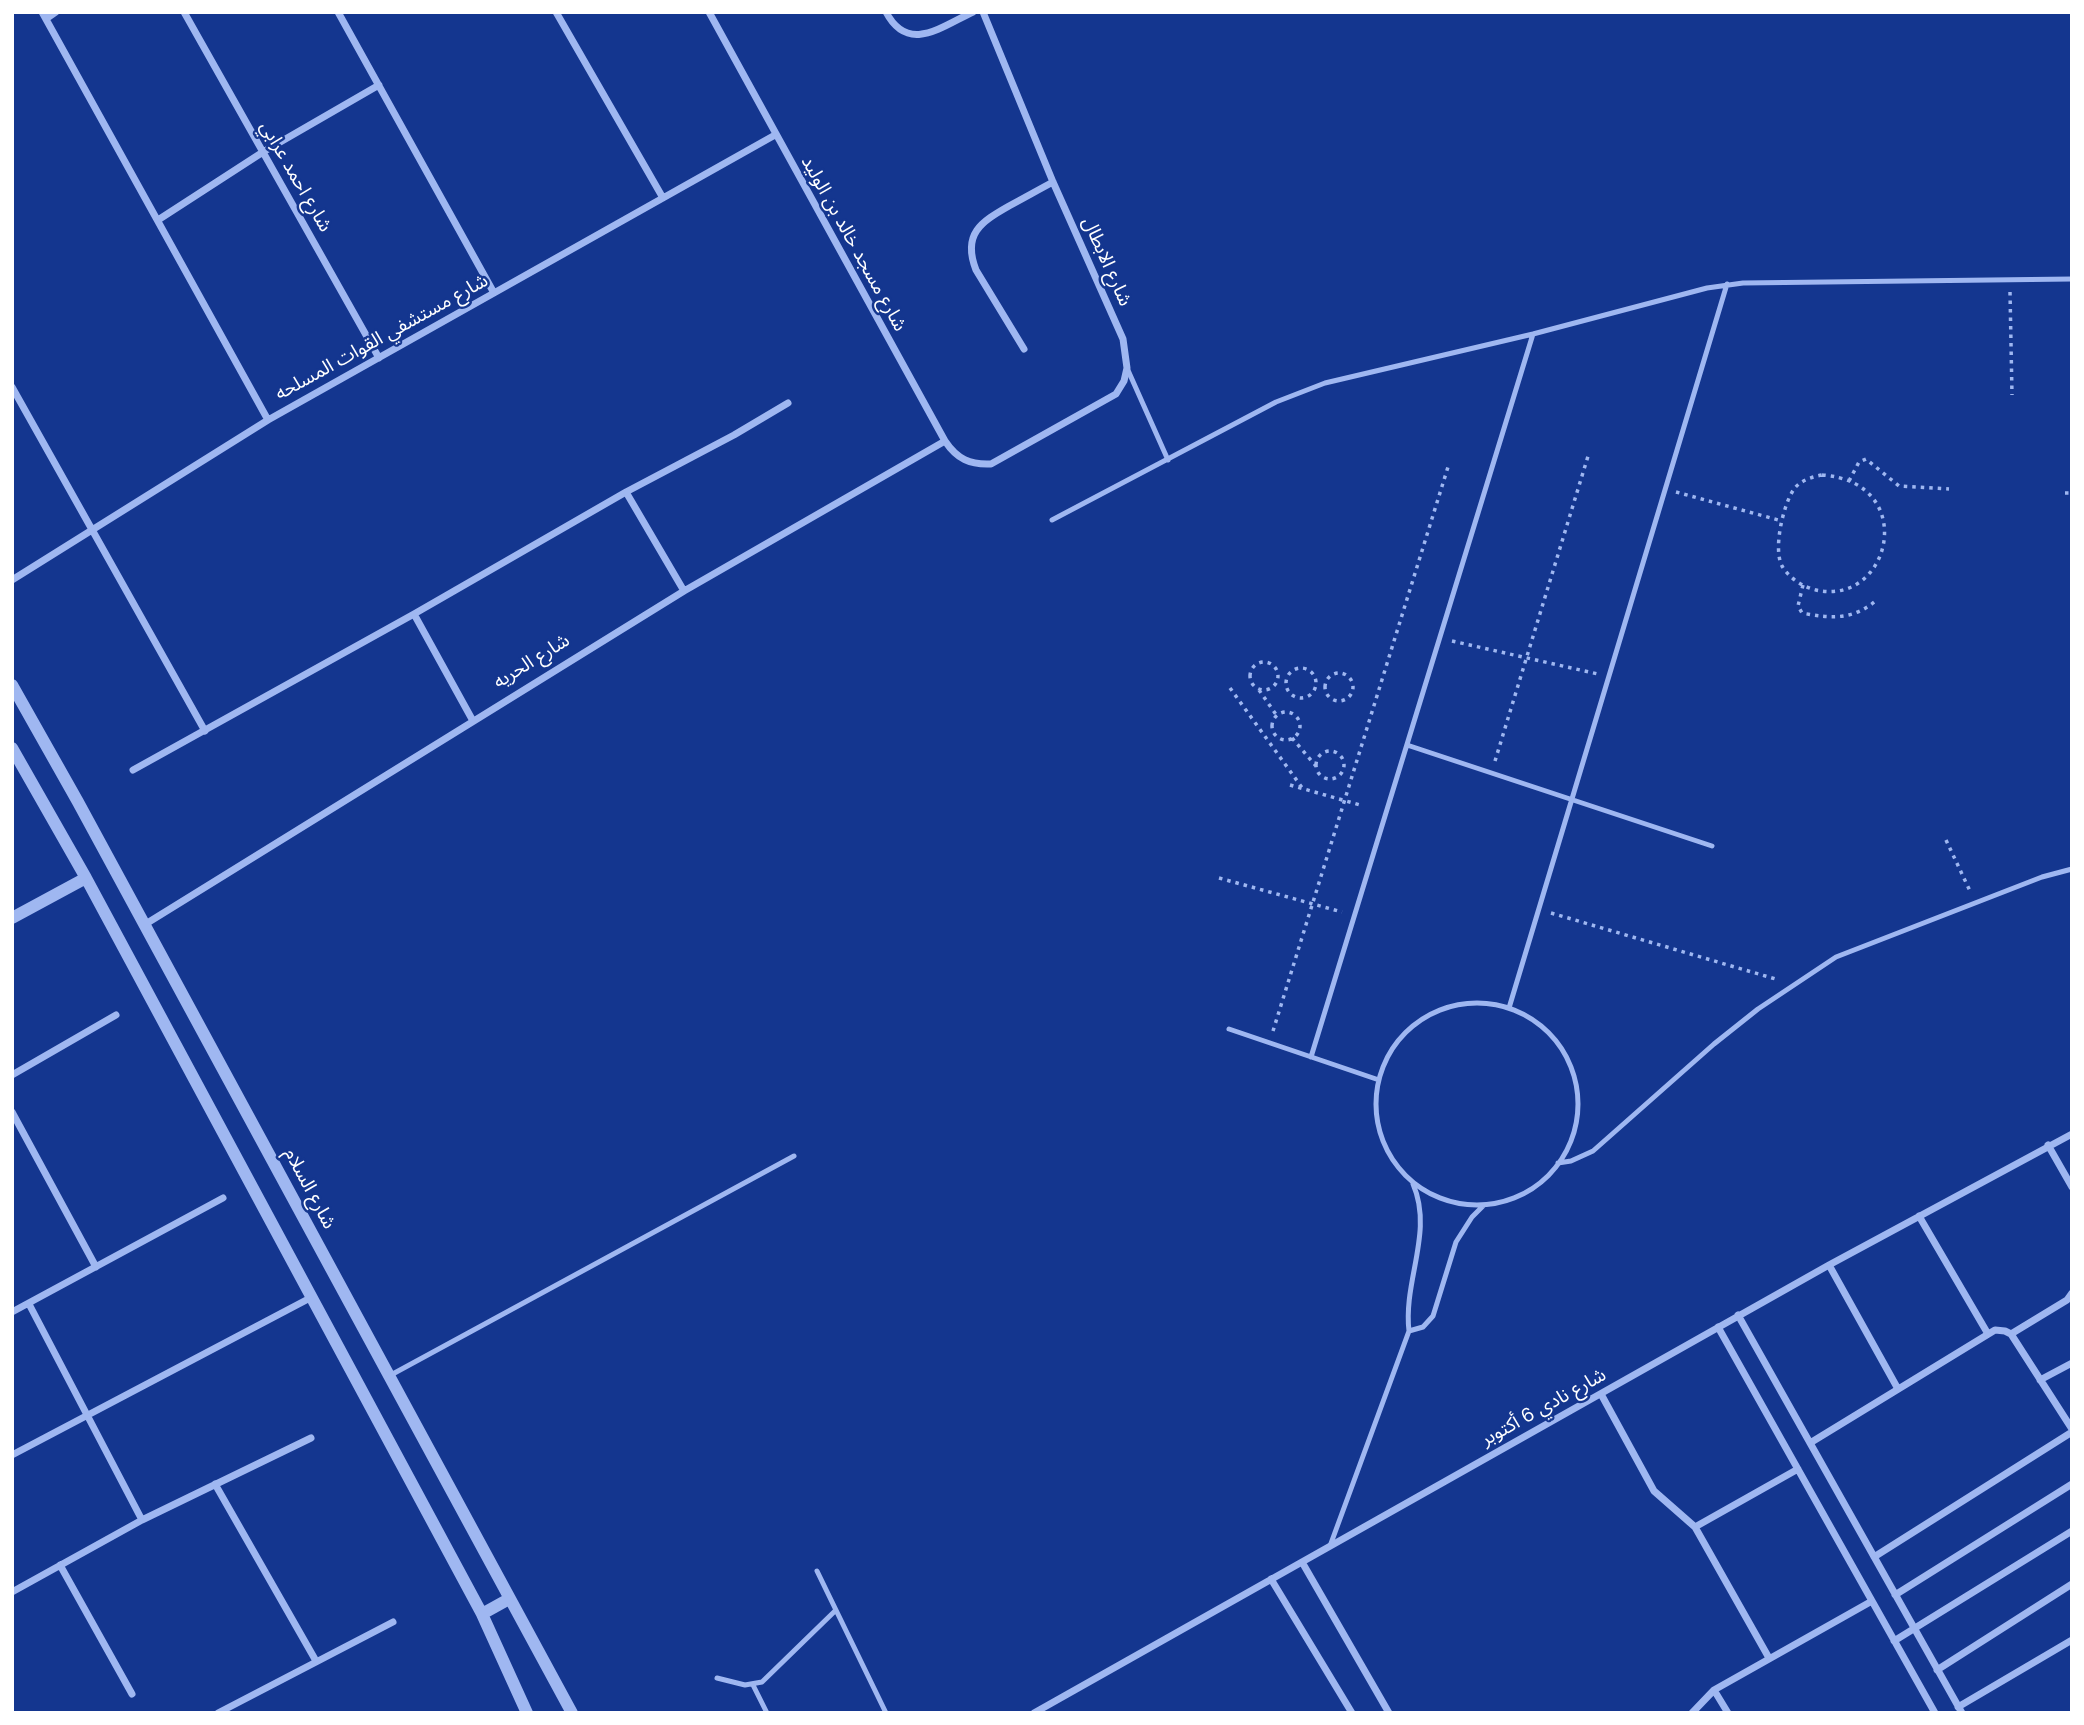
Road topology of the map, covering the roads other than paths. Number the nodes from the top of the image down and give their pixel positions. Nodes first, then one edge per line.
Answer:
1 (56, 12) edge
2 (184, 12) edge
3 (338, 12) edge
4 (556, 12) edge
5 (709, 12) edge
6 (886, 12) edge
7 (973, 12) edge
8 (983, 12) edge
9 (44, 15) edge
10 (379, 85) junction
11 (775, 135) junction
12 (263, 152) junction
13 (1053, 182) junction
14 (663, 198) junction
15 (158, 220) junction
16 (2072, 279) edge
17 (1727, 284) junction
18 (494, 293) junction
19 (1533, 334) junction
20 (1024, 349) dead end
21 (379, 358) junction
22 (1127, 368) junction
23 (12, 387) edge
24 (788, 403) dead end
25 (268, 420) junction
26 (945, 441) junction
27 (1168, 460) junction
28 (626, 492) junction
29 (1052, 520) dead end
30 (92, 530) junction
31 (12, 580) edge
32 (684, 591) junction
33 (414, 614) junction
34 (12, 685) edge
35 (473, 721) junction
36 (205, 731) junction
37 (1407, 745) junction
38 (12, 747) edge
39 (133, 770) dead end
40 (1571, 800) junction
41 (1712, 846) dead end
42 (2072, 869) edge
43 (86, 878) junction
44 (12, 918) edge
45 (144, 925) junction
46 (1509, 1008) junction
47 (116, 1015) dead end
48 (1229, 1029) dead end
49 (1311, 1057) junction
50 (12, 1075) edge
51 (1379, 1080) junction
52 (12, 1112) edge
53 (2072, 1134) edge
54 (2048, 1145) junction
55 (793, 1156) dead end
56 (1558, 1163) junction
57 (1411, 1181) junction
58 (2072, 1187) edge
59 (223, 1198) dead end
60 (1484, 1205) junction
61 (1919, 1216) junction
62 (1829, 1265) junction
63 (96, 1267) junction
64 (2072, 1293) edge
65 (312, 1297) junction
66 (29, 1304) junction
67 (12, 1312) edge
68 (1738, 1315) junction
69 (1718, 1327) junction
70 (1409, 1331) junction
71 (1988, 1334) junction
72 (2011, 1335) junction
73 (2072, 1363) edge
74 (389, 1376) junction
75 (2040, 1380) junction
76 (1898, 1389) junction
77 (1601, 1394) junction
78 (87, 1414) junction
79 (2072, 1431) edge
80 (311, 1438) dead end
81 (1810, 1443) junction
82 (12, 1455) edge
83 (1798, 1469) junction
84 (2072, 1484) edge
85 (215, 1485) junction
86 (142, 1520) junction
87 (1695, 1527) junction
88 (2072, 1531) edge
89 (1330, 1546) junction
90 (1874, 1557) junction
91 (1302, 1562) junction
92 (60, 1565) junction
93 (817, 1571) dead end
94 (1271, 1579) junction
95 (2072, 1584) edge
96 (12, 1592) edge
97 (1895, 1595) junction
98 (509, 1600) junction
99 (1872, 1601) junction
100 (836, 1610) junction
101 (482, 1614) junction
102 (393, 1622) dead end
103 (1914, 1629) junction
104 (2072, 1640) edge
105 (1895, 1641) junction
106 (1769, 1658) junction
107 (316, 1661) junction
108 (1937, 1670) junction
109 (717, 1678) dead end
110 (752, 1685) junction
111 (1714, 1689) junction
112 (132, 1694) dead end
113 (234, 1704) junction
114 (1960, 1710) edge
115 (218, 1713) edge
116 (240, 1713) edge
117 (527, 1713) edge
118 (572, 1713) edge
119 (767, 1713) edge
120 (886, 1713) edge
121 (1034, 1713) edge
122 (1352, 1713) edge
123 (1389, 1713) edge
124 (1692, 1713) edge
125 (1728, 1713) edge
126 (1935, 1713) edge

1 - 9 street
2 - 12 street, شارع احمد عرابي
3 - 10 street
4 - 14 street
5 - 11 street, شارع مسجد خالد بن الوليد
6 - 7 street
8 - 13 street, شارع الابطال
9 - 15 street
10 - 12 street
10 - 18 street
11 - 14 street, شارع مستشفي القوات المسلحه
11 - 26 street, شارع مسجد خالد بن الوليد
12 - 15 street
12 - 21 street, شارع احمد عرابي
13 - 20 street
13 - 22 street, شارع الابطال
14 - 18 street, شارع مستشفي القوات المسلحه
15 - 25 street
16 - 17 lane
17 - 19 lane
17 - 40 lane
18 - 21 street, شارع مستشفي القوات المسلحه
19 - 27 lane
19 - 37 lane
21 - 25 street, شارع مستشفي القوات المسلحه
22 - 26 street, شارع مسجد خالد بن الوليد
22 - 27 lane
23 - 30 street
24 - 28 street
25 - 30 street, شارع مستشفي القوات المسلحه
26 - 32 street, شارع الحريه
27 - 29 lane
28 - 32 street
28 - 33 street
30 - 31 street, شارع مستشفي القوات المسلحه
30 - 36 street
32 - 35 street, شارع الحريه
33 - 35 street
33 - 36 street
34 - 45 street, شارع السلام
35 - 45 street, شارع الحريه
36 - 39 street
37 - 40 lane
37 - 49 lane
38 - 43 street
40 - 41 lane
40 - 46 lane
42 - 56 lane
43 - 44 street
43 - 65 street
45 - 74 street, شارع السلام
46 - 51 lane
46 - 56 lane
47 - 50 street
48 - 49 lane
49 - 51 lane
51 - 57 lane
52 - 63 street
53 - 54 street, شارع نادي 6 أكتوبر
54 - 58 street
54 - 61 street, شارع نادي 6 أكتوبر
55 - 74 lane
56 - 60 lane
57 - 60 lane
57 - 70 lane
59 - 63 street
60 - 70 lane
61 - 62 street, شارع نادي 6 أكتوبر
61 - 71 street
62 - 68 street, شارع نادي 6 أكتوبر
62 - 76 street
63 - 66 street
64 - 72 street
65 - 78 street
65 - 101 street
66 - 67 street
66 - 78 street
68 - 69 street, شارع نادي 6 أكتوبر
68 - 81 street
69 - 77 street, شارع نادي 6 أكتوبر
69 - 83 street
70 - 89 lane
71 - 72 street
71 - 76 street
72 - 75 street
73 - 75 street
74 - 98 street, شارع السلام
75 - 79 street
76 - 81 street
77 - 87 street
77 - 89 street, شارع نادي 6 أكتوبر
78 - 82 street
78 - 86 street
79 - 90 street
80 - 85 street
81 - 90 street
83 - 87 street
83 - 99 street
84 - 97 street
85 - 86 street
85 - 107 street
86 - 92 street
87 - 106 street
88 - 103 street
89 - 91 street, شارع نادي 6 أكتوبر
90 - 97 street
91 - 94 street, شارع نادي 6 أكتوبر
91 - 123 street
92 - 96 street
92 - 112 street
93 - 100 lane
94 - 121 street, شارع نادي 6 أكتوبر
94 - 122 street
95 - 108 street
97 - 103 street
98 - 101 street
98 - 118 street, شارع السلام
99 - 105 street
99 - 106 street
100 - 110 lane
100 - 120 lane
101 - 117 street
102 - 107 street
103 - 105 street
103 - 108 street
104 - 114 street
105 - 126 street
106 - 111 street
107 - 113 street
108 - 114 street
109 - 110 lane
110 - 119 lane
111 - 124 street
111 - 125 street
113 - 115 street
113 - 116 street

